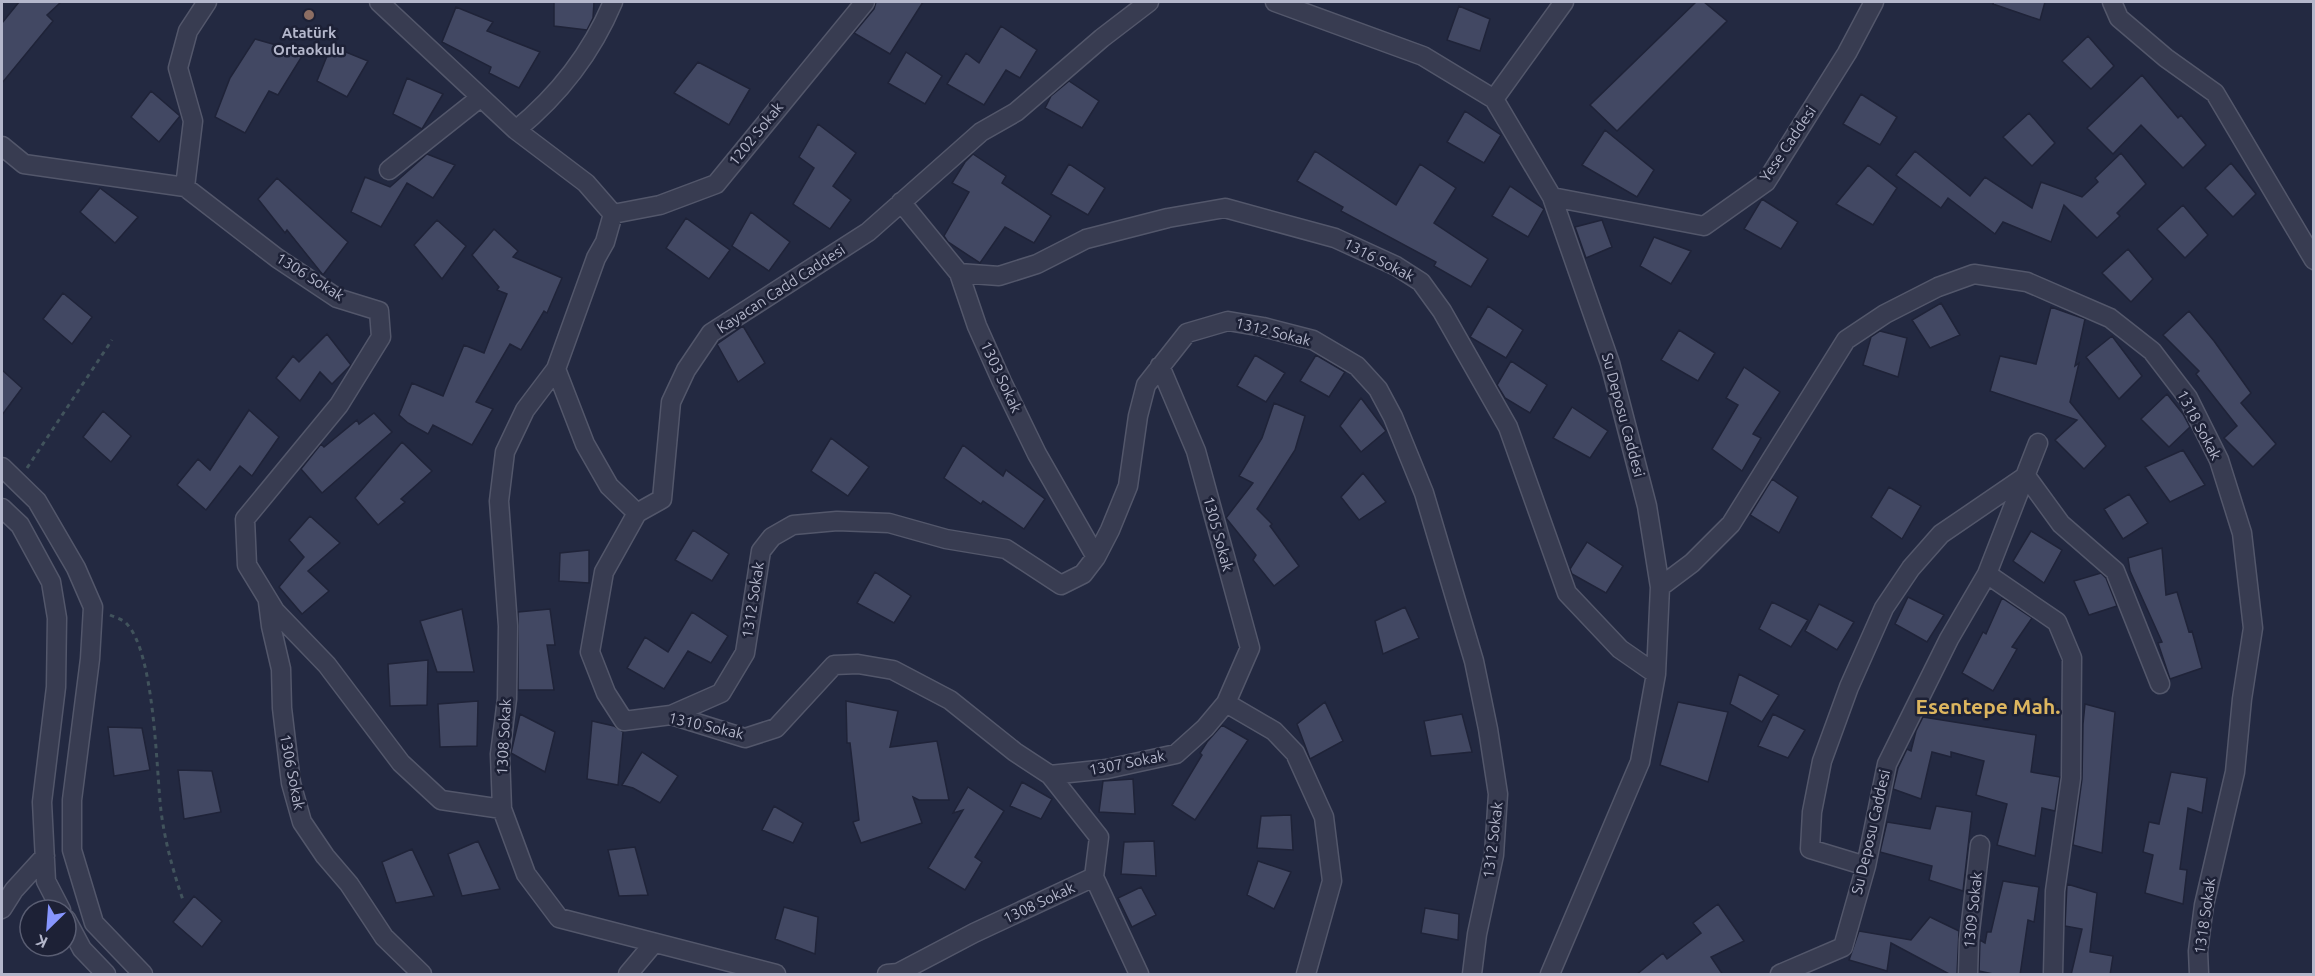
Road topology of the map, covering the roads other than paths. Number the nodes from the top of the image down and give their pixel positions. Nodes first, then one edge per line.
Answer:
1 (207, 2) edge
2 (379, 2) edge
3 (613, 2) edge
4 (865, 2) edge
5 (1149, 2) edge
6 (1275, 2) edge
7 (1564, 2) edge
8 (1874, 2) edge
9 (2112, 2) edge
10 (481, 97) junction
11 (1494, 99) junction
12 (516, 130) junction
13 (2, 146) edge
14 (389, 170) dead end
15 (185, 187) junction
16 (1552, 197) junction
17 (901, 202) junction
18 (613, 214) junction
19 (2313, 260) edge
20 (959, 273) junction
21 (1161, 366) junction
22 (556, 369) junction
23 (2038, 442) dead end
24 (2, 467) edge
25 (2026, 476) junction
26 (2, 508) edge
27 (637, 513) junction
28 (1096, 557) junction
29 (1987, 574) junction
30 (1660, 587) junction
31 (268, 600) junction
32 (1656, 674) junction
33 (2160, 684) dead end
34 (1226, 703) junction
35 (671, 715) junction
36 (1050, 775) junction
37 (502, 809) junction
38 (1980, 845) dead end
39 (45, 856) junction
40 (1866, 866) junction
41 (1094, 877) junction
42 (55, 898) edge
43 (2, 909) edge
44 (78, 942) edge
45 (654, 943) junction
46 (895, 974) edge
47 (106, 975) edge
48 (142, 975) edge
49 (422, 975) edge
50 (628, 975) edge
51 (776, 975) edge
52 (1139, 975) edge
53 (1306, 975) edge
54 (1472, 975) edge
55 (1550, 975) edge
56 (1780, 975) edge
57 (1968, 975) edge
58 (2053, 975) edge
59 (2199, 975) edge

1 - 15 street
2 - 10 street
3 - 12 street
4 - 18 street, 1202 Sokak
5 - 17 street, Kayacan Cadd Caddesi
6 - 11 street, Su Deposu Caddesi
7 - 11 street
8 - 16 street, Yese Caddesi
9 - 19 street
10 - 12 street
10 - 14 street
11 - 16 street, Su Deposu Caddesi
12 - 18 street
13 - 15 street, 1306 Sokak
15 - 31 street, 1306 Sokak
16 - 30 street, Su Deposu Caddesi
17 - 20 street, 1303 Sokak
17 - 27 street, Kayacan Cadd Caddesi
18 - 22 street
20 - 28 street, 1303 Sokak
20 - 32 street, 1316 Sokak
21 - 28 street, 1312 Sokak
21 - 34 street, 1305 Sokak
21 - 54 street, 1312 Sokak
22 - 27 street
22 - 37 street, 1308 Sokak
23 - 25 street, Su Deposu Caddesi
24 - 48 street
25 - 29 street, Su Deposu Caddesi
25 - 33 street
25 - 40 street
26 - 39 street
27 - 35 street, 1310 Sokak
28 - 35 street, 1312 Sokak
29 - 40 street, Su Deposu Caddesi
29 - 58 street
30 - 32 street, Su Deposu Caddesi
30 - 59 street, 1318 Sokak
31 - 37 street, 1306 Sokak
31 - 49 street, 1306 Sokak
32 - 55 street, Su Deposu Caddesi
34 - 36 street, 1307 Sokak
34 - 53 street
35 - 36 street, 1310 Sokak
36 - 41 street, 1310 Sokak
37 - 45 street, 1308 Sokak
38 - 57 street, 1309 Sokak
39 - 42 street
39 - 43 street
40 - 56 street, Su Deposu Caddesi
41 - 46 street, 1308 Sokak
41 - 52 street, 1308 Sokak
44 - 47 street
45 - 50 street
45 - 51 street, 1308 Sokak

